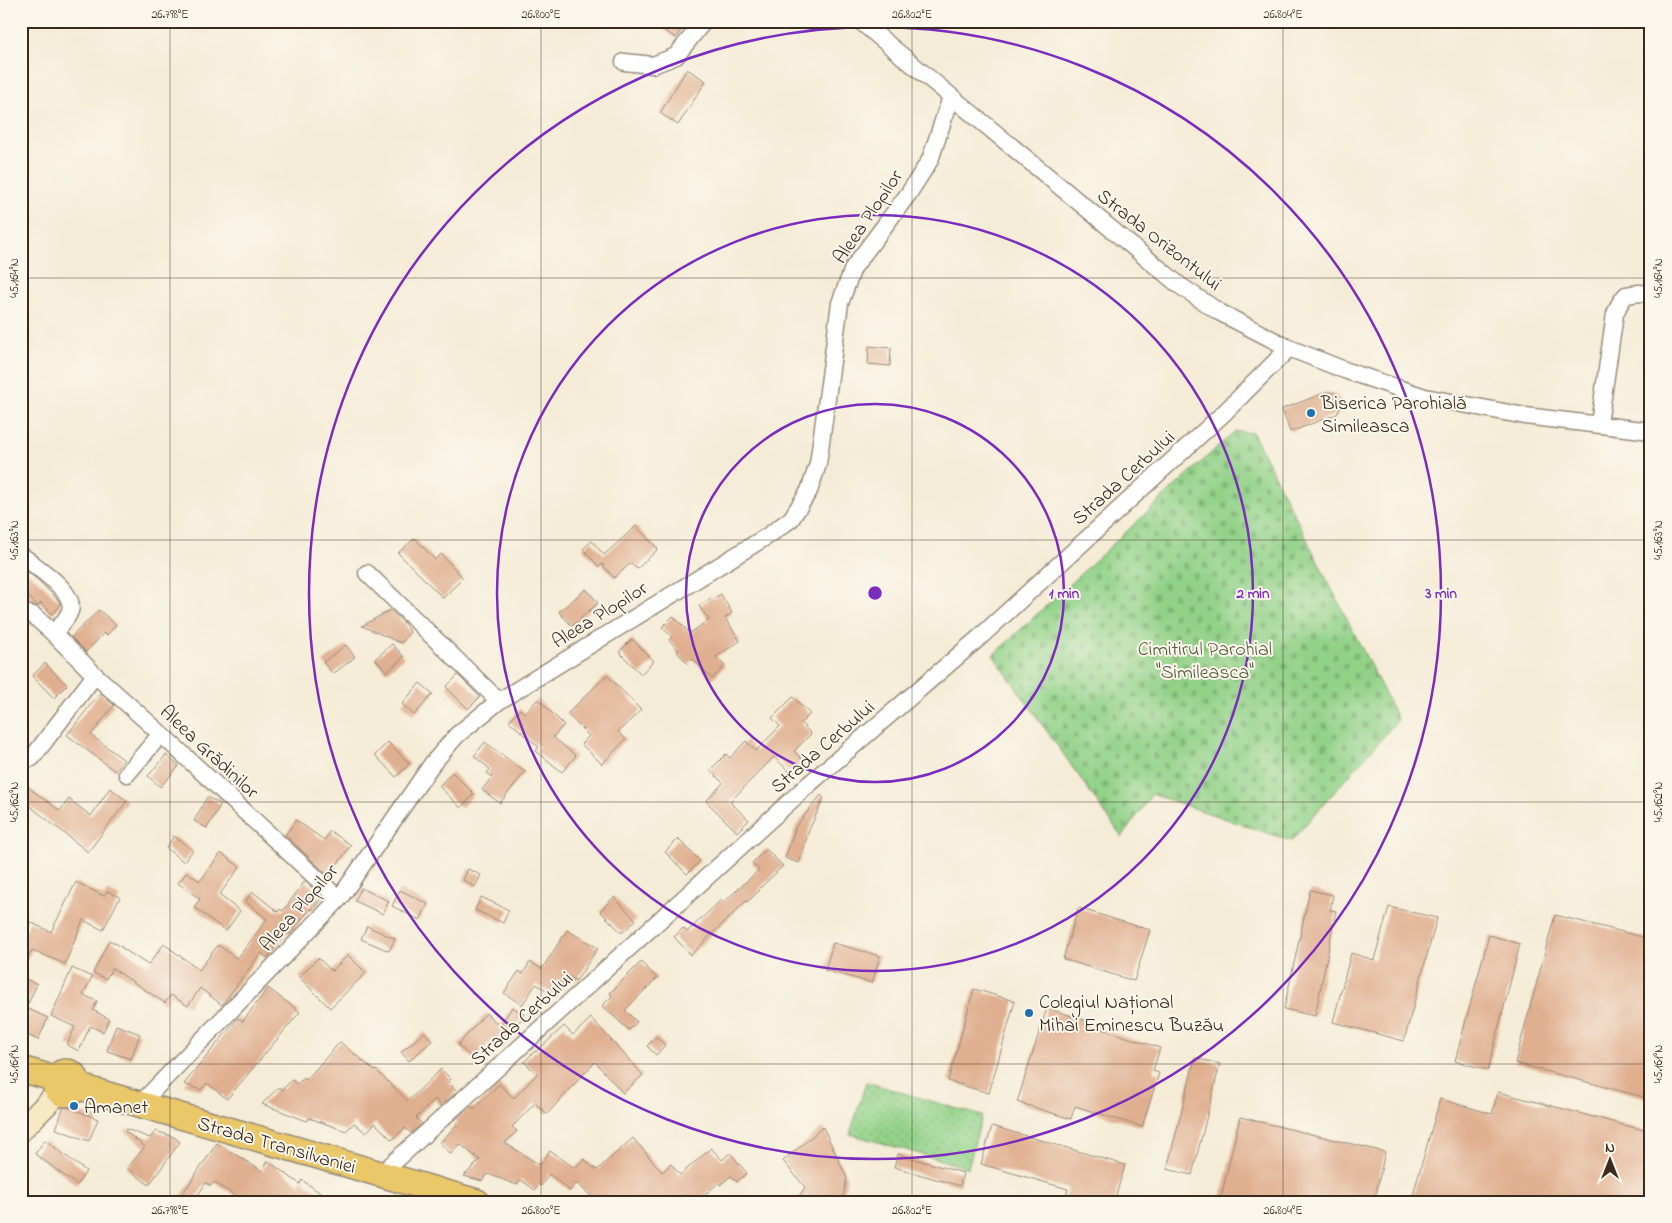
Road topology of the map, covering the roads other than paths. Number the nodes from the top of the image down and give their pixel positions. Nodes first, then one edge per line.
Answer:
1 (704, 21) edge
2 (860, 21) edge
3 (624, 62) dead end
4 (951, 98) junction
5 (1651, 294) edge
6 (1289, 348) junction
7 (1599, 424) junction
8 (1651, 431) edge
9 (21, 555) edge
10 (367, 573) dead end
11 (21, 612) edge
12 (53, 633) junction
13 (95, 675) junction
14 (499, 701) junction
15 (161, 734) junction
16 (32, 758) dead end
17 (127, 774) dead end
18 (339, 899) junction
19 (21, 1068) edge
20 (64, 1086) junction
21 (140, 1104) junction
22 (21, 1130) edge
23 (381, 1174) junction
24 (477, 1202) edge

1 - 3 street
2 - 4 street, Strada Orizontului
4 - 6 street, Strada Orizontului
4 - 14 street, Aleea Plopilor
5 - 7 street
6 - 7 street, Strada Orizontului
6 - 23 street, Strada Cerbului
7 - 8 street, Strada Orizontului
9 - 12 street
10 - 14 street
11 - 12 street, Aleea Grădinilor
12 - 13 street, Aleea Grădinilor
13 - 15 street, Aleea Grădinilor
13 - 16 street
14 - 18 street, Aleea Plopilor
15 - 17 street
15 - 18 street, Aleea Grădinilor
18 - 21 street, Aleea Plopilor
19 - 20 main road, Strada Transilvaniei
20 - 21 main road, Strada Transilvaniei
20 - 22 main road
21 - 23 main road, Strada Transilvaniei
23 - 24 main road, Strada Transilvaniei

